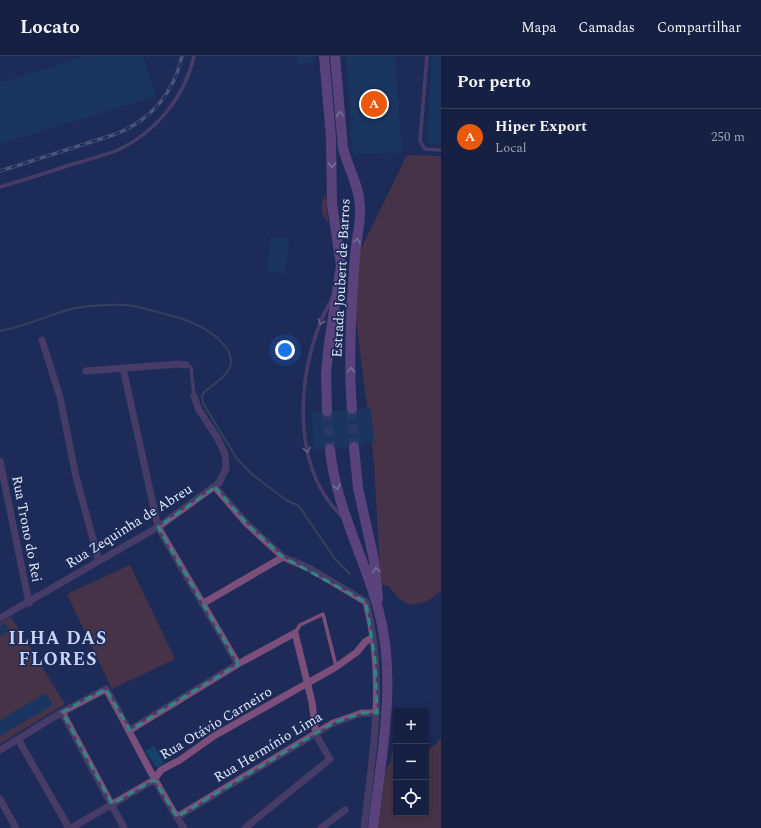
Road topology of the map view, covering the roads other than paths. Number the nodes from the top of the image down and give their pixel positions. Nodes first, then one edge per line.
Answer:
1 (194, 56) edge
2 (324, 56) edge
3 (335, 56) edge
4 (427, 56) edge
5 (441, 150) edge
6 (0, 188) edge
7 (339, 288) junction
8 (42, 340) dead end
9 (186, 365) joint
10 (123, 368) junction
11 (86, 372) dead end
12 (194, 396) joint
13 (352, 409) tunnel mouth
14 (327, 411) tunnel mouth
15 (354, 447) tunnel mouth
16 (330, 449) tunnel mouth
17 (0, 461) edge
18 (1, 471) edge
19 (215, 488) junction
20 (348, 522) junction
21 (158, 527) junction
22 (283, 557) junction
23 (99, 561) junction
24 (28, 603) junction
25 (202, 604) junction
26 (378, 609) junction
27 (0, 618) edge
28 (295, 633) junction
29 (373, 637) junction
30 (238, 664) junction
31 (336, 667) junction
32 (307, 685) junction
33 (62, 712) junction
34 (376, 713) junction
35 (130, 730) junction
36 (316, 735) junction
37 (18, 739) junction
38 (0, 750) edge
39 (154, 780) junction
40 (0, 799) edge
41 (112, 804) junction
42 (345, 810) dead end
43 (177, 817) junction
44 (16, 828) edge
45 (70, 828) edge
46 (124, 828) edge
47 (184, 828) edge
48 (245, 828) edge
49 (321, 828) edge
50 (364, 828) edge
51 (373, 828) edge

1 - 6 lane
2 -> 7 main road, Estrada Joubert de Barros
13 -> 3 main road, Estrada Joubert de Barros
4 - 5 lane
7 - 14 main road, Estrada Joubert de Barros
7 -> 20 lane
8 - 23 street
9 - 10 street
9 - 12 lane, Rua Zequinha de Abreu
10 - 11 street
10 - 21 street
12 - 19 street, Rua Zequinha de Abreu
26 -> 15 main road
16 -> 20 main road
17 - 18 street, Rua Trono do Rei
18 - 24 street, Rua Trono do Rei
19 - 21 street, Rua Zequinha de Abreu
19 - 22 street
20 - 26 main road
21 - 23 street, Rua Zequinha de Abreu
21 - 25 street
22 - 25 street
22 - 29 street
23 - 24 street, Rua Zequinha de Abreu
24 - 27 street, Rua Zequinha de Abreu
25 - 30 street
26 - 51 main road
28 - 30 street
28 - 31 lane
28 - 32 street
29 - 31 street, Rua Otávio Carneiro
29 - 34 street
30 - 35 street
31 - 32 street, Rua Otávio Carneiro
32 - 36 street
32 - 39 street, Rua Otávio Carneiro
33 - 35 street
33 - 37 street
33 - 41 street
34 - 36 street, Rua Hermínio Lima
34 - 50 street
35 - 39 street
36 - 43 street, Rua Hermínio Lima
36 - 48 street
37 - 38 street
37 - 45 street
39 - 41 street, Rua Otávio Carneiro
39 - 43 street
40 - 44 street
41 - 45 street, Rua Otávio Carneiro
41 - 46 street
42 - 49 street
43 - 47 street

